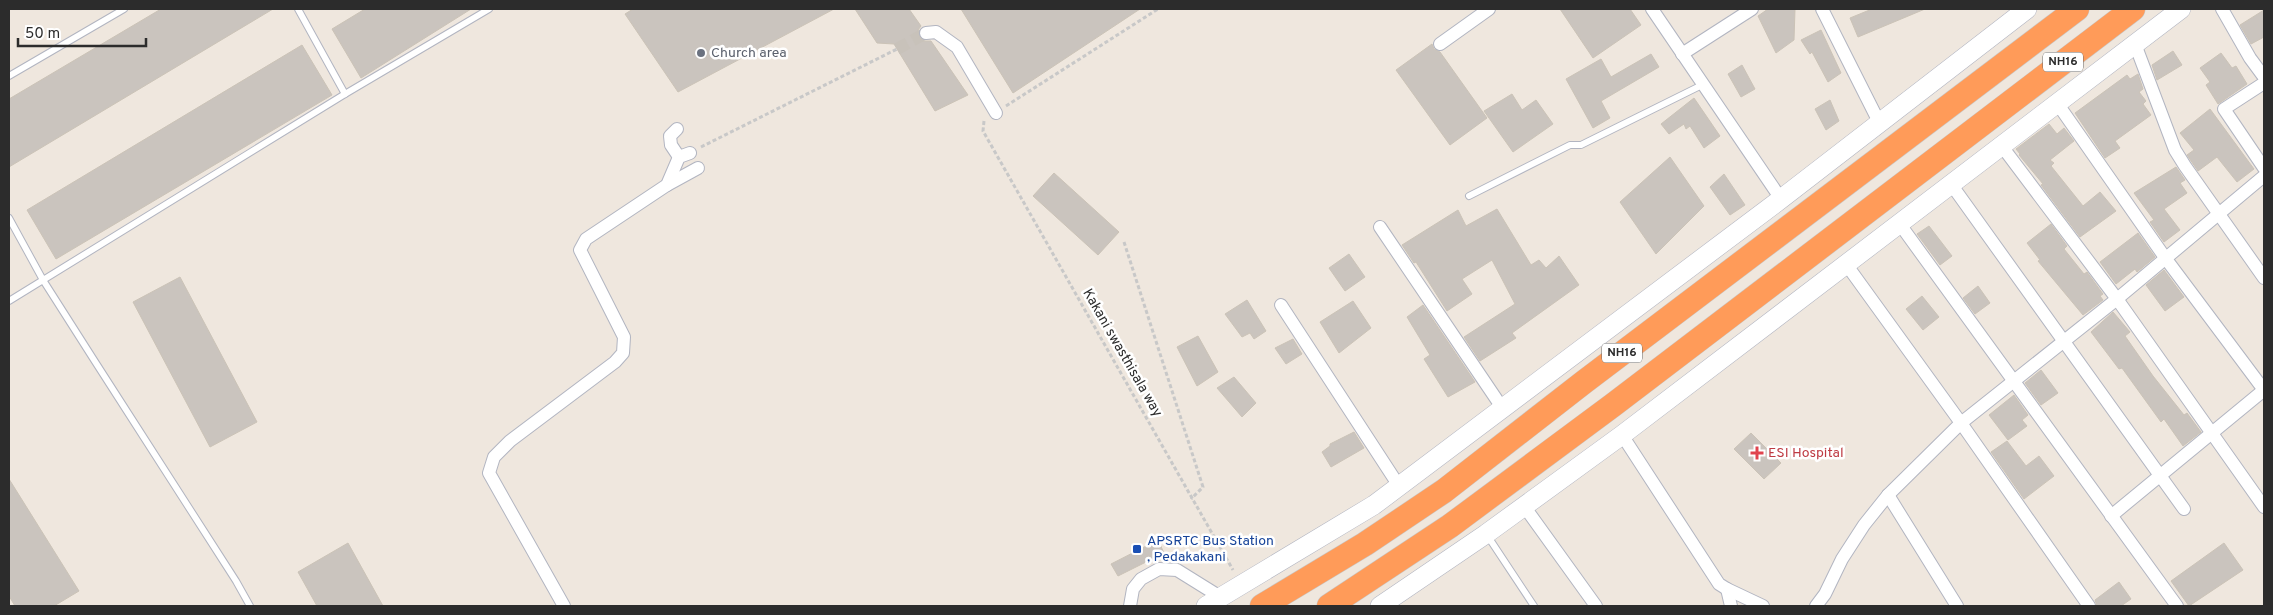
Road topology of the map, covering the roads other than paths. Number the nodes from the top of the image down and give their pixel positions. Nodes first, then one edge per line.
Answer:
1 (124, 9) edge
2 (298, 9) edge
3 (489, 9) edge
4 (1489, 9) edge
5 (1652, 9) edge
6 (1752, 9) edge
7 (1822, 9) edge
8 (2027, 9) edge
9 (2077, 9) edge
10 (2132, 9) edge
11 (2181, 9) edge
12 (2222, 9) edge
13 (926, 32) dead end
14 (1440, 44) dead end
15 (2135, 44) junction
16 (1682, 54) junction
17 (9, 76) edge
18 (2264, 77) edge
19 (2264, 83) edge
20 (1702, 85) junction
21 (346, 94) junction
22 (2057, 103) junction
23 (996, 113) road end
24 (1880, 122) junction
25 (677, 129) dead end
26 (2001, 145) junction
27 (698, 168) dead end
28 (2264, 168) edge
29 (2264, 176) edge
30 (1951, 184) junction
31 (667, 185) junction
32 (1469, 196) dead end
33 (1781, 200) junction
34 (2219, 214) junction
35 (9, 218) edge
36 (1899, 223) junction
37 (1380, 227) dead end
38 (2166, 259) junction
39 (1846, 264) junction
40 (2264, 278) edge
41 (43, 280) junction
42 (2117, 299) junction
43 (9, 300) edge
44 (1281, 305) dead end
45 (2063, 342) junction
46 (2013, 382) junction
47 (2264, 390) edge
48 (1503, 409) junction
49 (1961, 423) junction
50 (2213, 432) junction
51 (1622, 435) junction
52 (2160, 476) junction
53 (1399, 486) junction
54 (1888, 495) junction
55 (1524, 506) junction
56 (2264, 507) edge
57 (2184, 509) dead end
58 (2111, 516) junction
59 (1486, 534) junction
60 (1727, 590) junction
61 (1214, 602) edge
62 (250, 606) edge
63 (564, 606) edge
64 (1130, 606) edge
65 (1262, 606) edge
66 (1329, 606) edge
67 (1380, 606) edge
68 (1534, 606) edge
69 (1596, 606) edge
70 (1731, 606) edge
71 (1763, 606) edge
72 (1816, 606) edge
73 (1958, 606) edge
74 (2089, 606) edge
75 (2177, 606) edge

1 - 17 lane
2 - 21 lane
3 - 21 lane
4 - 14 street
5 - 16 street
6 - 16 street
7 - 24 street
8 - 24 main road
9 - 65 highway, NH16
10 - 66 highway, NH16
11 - 15 main road
12 - 18 street
13 - 23 street
15 - 22 main road
15 - 34 street
16 - 20 street
19 - 28 street
20 - 32 lane
20 - 33 street
21 - 41 lane
22 - 26 main road
22 - 38 street
24 - 33 main road
25 - 31 street
26 - 30 main road
26 - 42 street
27 - 31 street
29 - 34 street
30 - 36 main road
30 - 45 street
31 - 63 street
33 - 48 main road
34 - 38 street
34 - 40 street
35 - 41 lane
36 - 39 main road
36 - 46 street
37 - 48 street
38 - 42 street
38 - 47 street
39 - 49 street
39 - 51 main road
41 - 43 lane
41 - 62 lane
42 - 45 street
42 - 50 street
44 - 53 street
45 - 46 street
45 - 52 street
46 - 49 street
46 - 58 street
47 - 50 street
48 - 53 main road
49 - 54 street
49 - 74 street
50 - 52 street
50 - 56 street
51 - 55 main road
51 - 60 street
52 - 57 street
52 - 58 street
53 - 61 main road
54 - 72 street
54 - 73 street
55 - 59 main road
55 - 69 street
58 - 75 street
59 - 67 main road
59 - 68 lane
60 - 70 street
60 - 71 street
61 - 64 street

